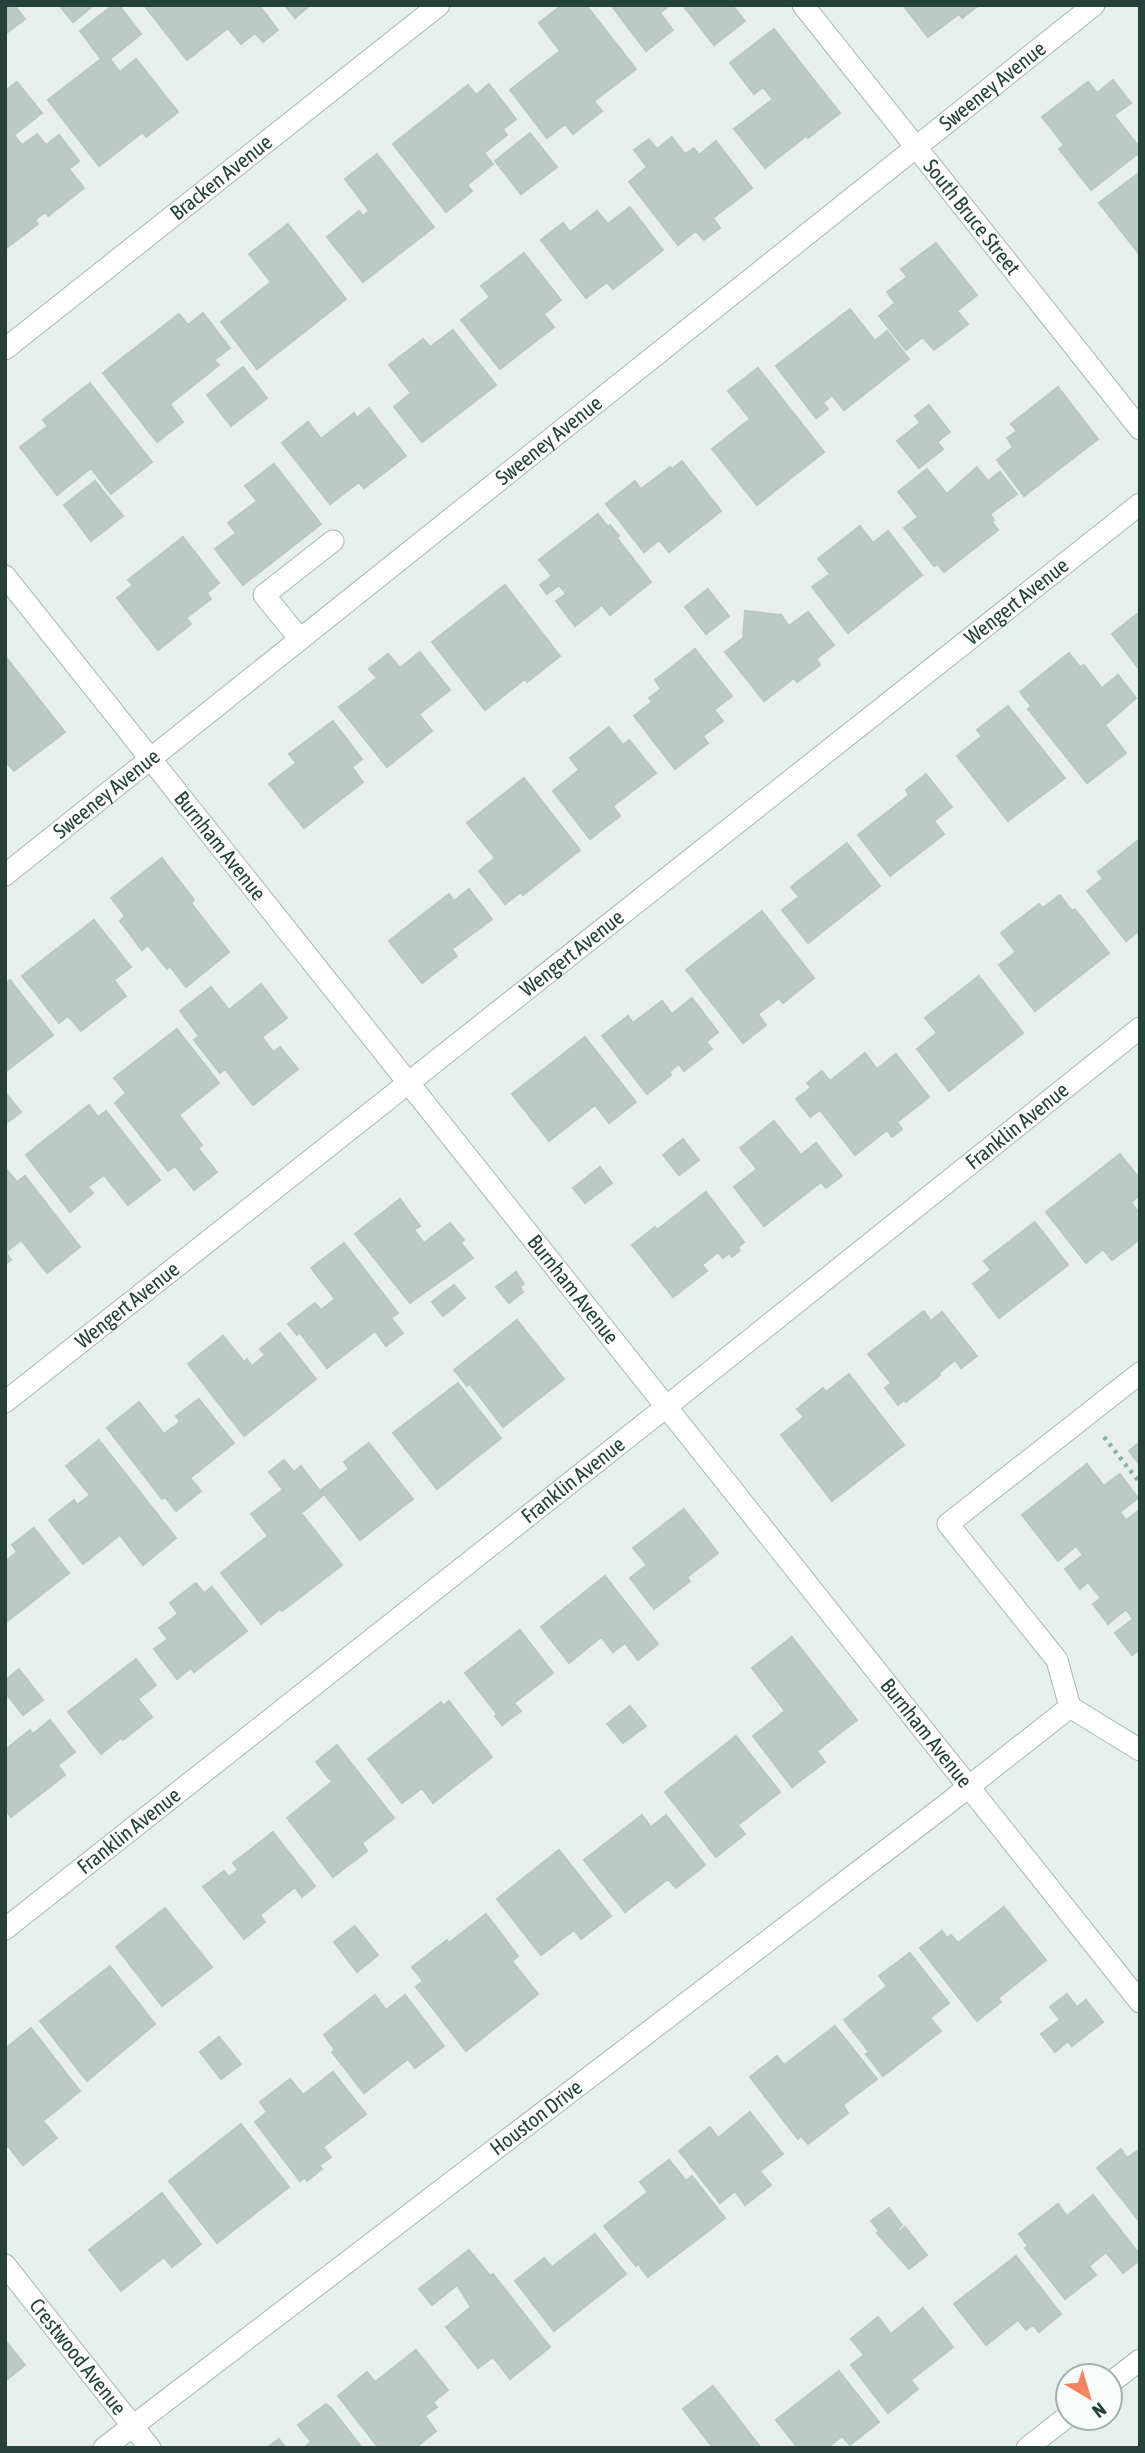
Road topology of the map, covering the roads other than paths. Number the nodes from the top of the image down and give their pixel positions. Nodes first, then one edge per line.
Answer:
1 (439, 5) edge
2 (803, 5) edge
3 (1094, 5) edge
4 (915, 148) junction
5 (5, 349) edge
6 (1140, 429) edge
7 (1140, 504) edge
8 (333, 541) dead end
9 (5, 576) edge
10 (300, 639) junction
11 (150, 759) junction
12 (5, 875) edge
13 (1140, 1028) edge
14 (408, 1083) junction
15 (1140, 1373) edge
16 (5, 1402) edge
17 (666, 1408) junction
18 (1070, 1707) junction
19 (1140, 1749) edge
20 (968, 1787) junction
21 (5, 1929) edge
22 (1140, 2001) edge
23 (5, 2265) edge
24 (1140, 2360) edge
25 (1124, 2373) edge
26 (132, 2426) junction
27 (1054, 2427) edge
28 (104, 2448) edge
29 (150, 2448) edge
30 (1027, 2448) edge

1 - 5 street, Bracken Avenue
2 - 4 street, South Bruce Street
3 - 4 street, Sweeney Avenue
4 - 6 street, South Bruce Street
4 - 10 street, Sweeney Avenue
7 - 14 street, Wengert Avenue
8 - 10 street
9 - 11 street, Burnham Avenue
10 - 11 street, Sweeney Avenue
11 - 12 street, Sweeney Avenue
11 - 14 street, Burnham Avenue
13 - 17 street, Franklin Avenue
14 - 16 street, Wengert Avenue
14 - 17 street, Burnham Avenue
15 - 18 street
17 - 20 street, Burnham Avenue
17 - 21 street, Franklin Avenue
18 - 19 street
18 - 20 street, Houston Drive
20 - 22 street, Burnham Avenue
20 - 26 street, Houston Drive
23 - 26 street, Crestwood Avenue
24 - 25 street
26 - 28 street, Houston Drive
26 - 29 street, Crestwood Avenue
27 - 30 street

